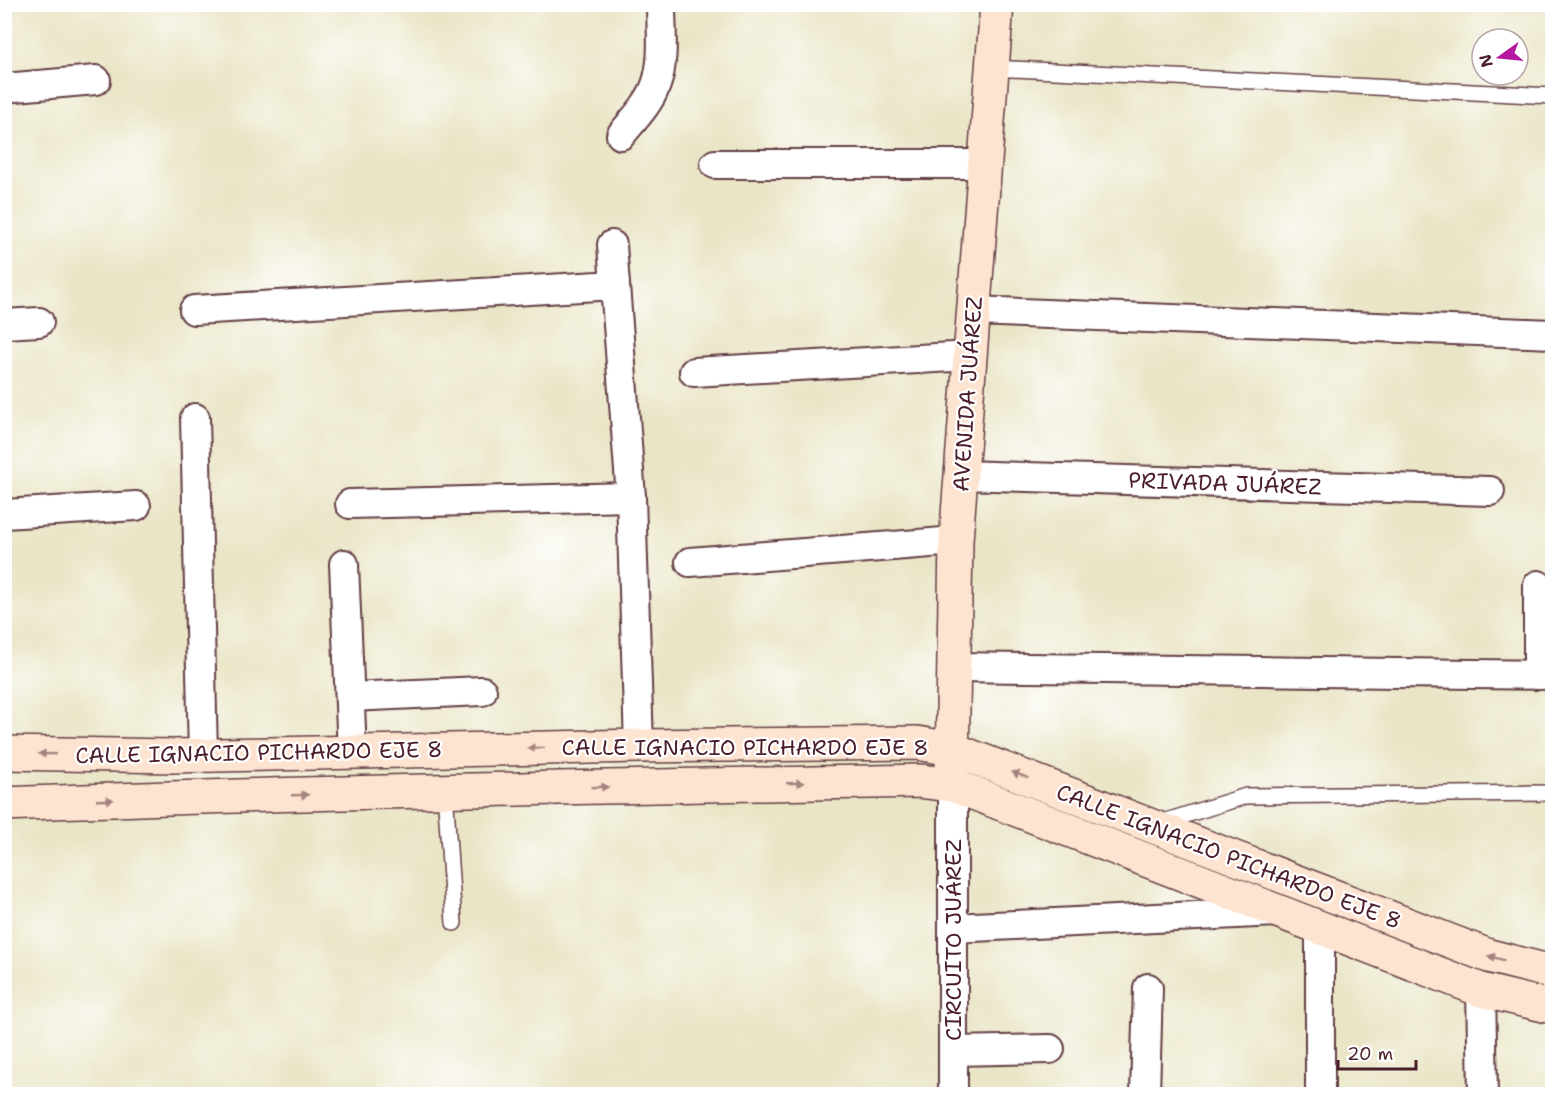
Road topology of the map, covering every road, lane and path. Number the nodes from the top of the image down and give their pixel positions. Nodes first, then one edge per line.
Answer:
1 (661, 4) edge
2 (997, 4) edge
3 (992, 68) junction
4 (96, 80) dead end
5 (4, 88) edge
6 (1552, 96) edge
7 (621, 135) dead end
8 (715, 164) dead end
9 (984, 164) junction
10 (612, 245) dead end
11 (615, 285) junction
12 (194, 310) dead end
13 (973, 311) junction
14 (39, 322) dead end
15 (4, 324) edge
16 (1552, 334) edge
17 (970, 356) junction
18 (694, 372) dead end
19 (195, 418) dead end
20 (961, 475) junction
21 (1490, 491) dead end
22 (631, 497) junction
23 (350, 504) dead end
24 (136, 506) dead end
25 (4, 514) edge
26 (956, 541) junction
27 (690, 562) dead end
28 (344, 564) dead end
29 (1538, 585) dead end
30 (954, 667) junction
31 (1545, 675) edge
32 (482, 692) dead end
33 (350, 698) junction
34 (639, 746) junction
35 (952, 749) junction
36 (4, 753) edge
37 (352, 753) junction
38 (202, 755) junction
39 (952, 785) junction
40 (446, 790) junction
41 (1552, 793) edge
42 (4, 804) edge
43 (1151, 826) junction
44 (1283, 912) junction
45 (454, 923) dead end
46 (1320, 927) junction
47 (953, 928) junction
48 (1552, 972) edge
49 (1148, 988) dead end
50 (1481, 990) junction
51 (1552, 1007) edge
52 (1050, 1049) dead end
53 (953, 1051) junction
54 (953, 1095) edge
55 (1145, 1095) edge
56 (1320, 1095) edge
57 (1483, 1095) edge

1 - 7 street
2 - 3 main road, AVENIDA JUÁREZ
3 - 6 lane
3 - 9 main road, AVENIDA JUÁREZ
4 - 5 street
8 - 9 street
9 - 13 main road, AVENIDA JUÁREZ
10 - 11 street
11 - 12 street
11 - 22 street
13 - 16 street
13 - 17 main road, AVENIDA JUÁREZ
14 - 15 street
17 - 18 street
17 - 20 main road, AVENIDA JUÁREZ
19 - 38 street
20 - 21 street, PRIVADA JUÁREZ
20 - 26 main road, AVENIDA JUÁREZ
22 - 23 street
22 - 34 street
24 - 25 street
26 - 27 street
26 - 30 main road, AVENIDA JUÁREZ
28 - 33 street
29 - 31 street
30 - 31 street
30 - 35 main road, AVENIDA JUÁREZ
32 - 33 street
33 - 37 street
34 - 35 main road, CALLE IGNACIO PICHARDO EJE 8
34 -> 37 main road, CALLE IGNACIO PICHARDO EJE 8
35 - 39 main road, AVENIDA JUÁREZ
43 -> 35 main road, CALLE IGNACIO PICHARDO EJE 8
38 -> 36 main road, CALLE IGNACIO PICHARDO EJE 8
37 - 38 main road, CALLE IGNACIO PICHARDO EJE 8
40 -> 39 main road, CALLE IGNACIO PICHARDO EJE 8
39 - 44 main road, CALLE IGNACIO PICHARDO EJE 8
39 - 47 street, CIRCUITO JUÁREZ
42 -> 40 main road, CALLE IGNACIO PICHARDO EJE 8
40 - 45 lane
41 - 43 lane
48 -> 43 main road, CALLE IGNACIO PICHARDO EJE 8
44 - 46 main road, CALLE IGNACIO PICHARDO EJE 8
44 - 47 street
46 - 50 main road, CALLE IGNACIO PICHARDO EJE 8
46 - 56 street
47 - 53 street, CIRCUITO JUÁREZ
49 - 55 street
50 - 51 main road, CALLE IGNACIO PICHARDO EJE 8
50 - 57 street
52 - 53 street
53 - 54 street, CIRCUITO JUÁREZ

